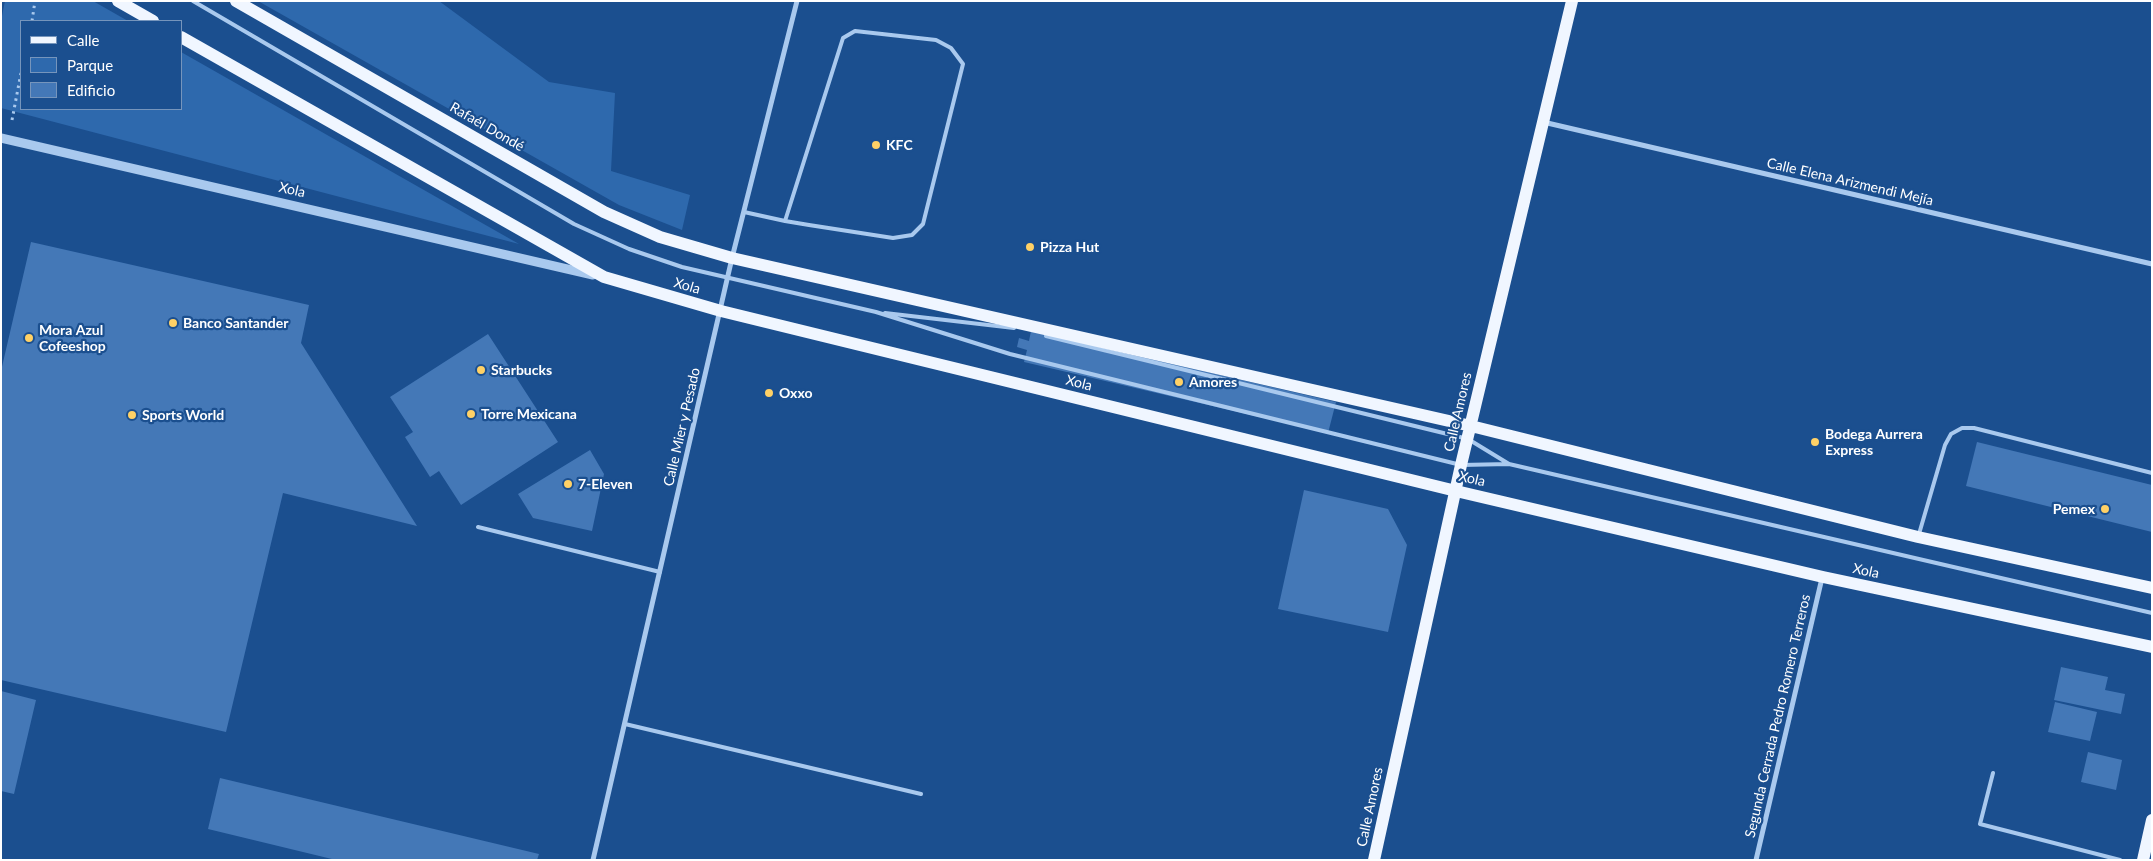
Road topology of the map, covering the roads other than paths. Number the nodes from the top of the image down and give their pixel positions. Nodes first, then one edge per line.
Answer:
1 (118, 1) edge
2 (194, 1) edge
3 (236, 1) edge
4 (798, 1) edge
5 (1572, 1) edge
6 (151, 20) edge
7 (182, 38) edge
8 (1543, 122) junction
9 (5, 139) edge
10 (744, 212) junction
11 (785, 221) junction
12 (732, 258) junction
13 (2152, 264) edge
14 (604, 277) junction
15 (728, 278) junction
16 (721, 311) junction
17 (876, 312) junction
18 (1026, 331) dead end
19 (1036, 333) dead end
20 (1470, 426) junction
21 (1468, 439) junction
22 (1509, 464) junction
23 (1461, 465) junction
24 (2152, 473) edge
25 (1456, 491) junction
26 (478, 527) dead end
27 (1918, 537) junction
28 (660, 572) junction
29 (1823, 578) junction
30 (2152, 588) edge
31 (2152, 613) edge
32 (2152, 647) edge
33 (625, 724) junction
34 (1993, 773) dead end
35 (921, 794) dead end
36 (2152, 820) edge
37 (593, 860) edge
38 (1374, 860) edge
39 (1756, 860) edge
40 (2120, 860) edge
41 (2143, 860) edge

1 - 6 main road
2 - 15 lane
3 - 12 main road, Rafaél Dondé
4 - 10 street, Calle Mier y Pesado
5 - 8 main road, Calle Amores
7 - 14 main road
8 - 13 street, Calle Elena Arizmendi Mejía
8 - 20 main road, Calle Amores
9 - 14 street, Xola
10 - 11 lane
10 - 12 street, Calle Mier y Pesado
11 - 11 lane
12 - 15 street, Calle Mier y Pesado
12 - 20 main road
14 - 16 main road, Xola
15 - 16 street, Calle Mier y Pesado
15 - 17 lane
16 - 25 main road, Xola
16 - 28 street, Calle Mier y Pesado
17 - 18 lane
17 - 23 lane
19 - 21 lane
20 - 21 main road, Calle Amores
20 - 27 main road
21 - 22 lane
21 - 23 main road, Calle Amores
22 - 23 lane
22 - 31 lane
23 - 25 main road, Calle Amores
24 - 27 lane
25 - 29 main road, Xola
25 - 38 main road, Calle Amores
26 - 28 lane
27 - 30 main road
28 - 33 street, Calle Mier y Pesado
29 - 32 main road, Xola
29 - 39 street, Segunda Cerrada Pedro Romero Terreros
33 - 35 lane
33 - 37 street, Calle Mier y Pesado
34 - 40 lane
36 - 41 main road

